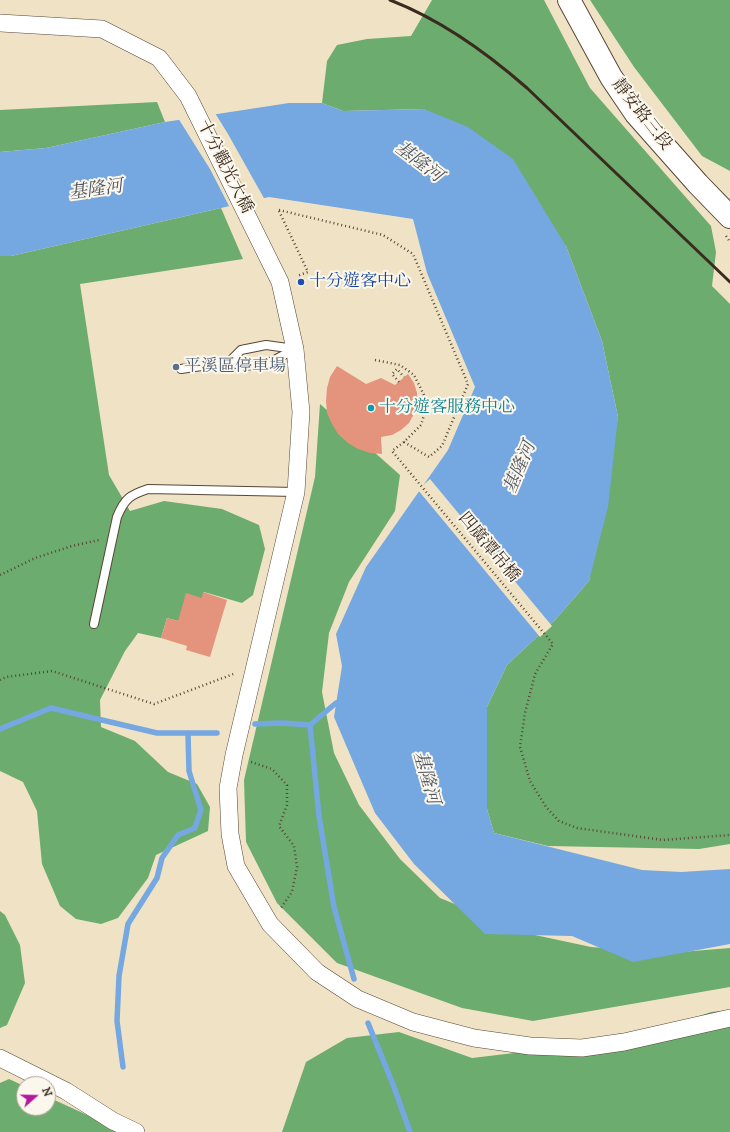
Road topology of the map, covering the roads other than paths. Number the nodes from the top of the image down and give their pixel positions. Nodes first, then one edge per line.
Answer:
1 (569, 0) edge
2 (0, 23) edge
3 (730, 217) edge
4 (295, 349) junction
5 (229, 362) junction
6 (181, 369) dead end
7 (296, 492) junction
8 (94, 624) dead end
9 (730, 1018) edge
10 (0, 1058) edge
11 (136, 1132) edge

1 - 3 main road, 靜安路三段
2 - 4 street, 十分觀光大橋
4 - 5 lane
4 - 5 lane
4 - 7 street, 十分觀光大橋
5 - 6 lane
7 - 8 lane
7 - 9 street, 十分觀光大橋
10 - 11 street

